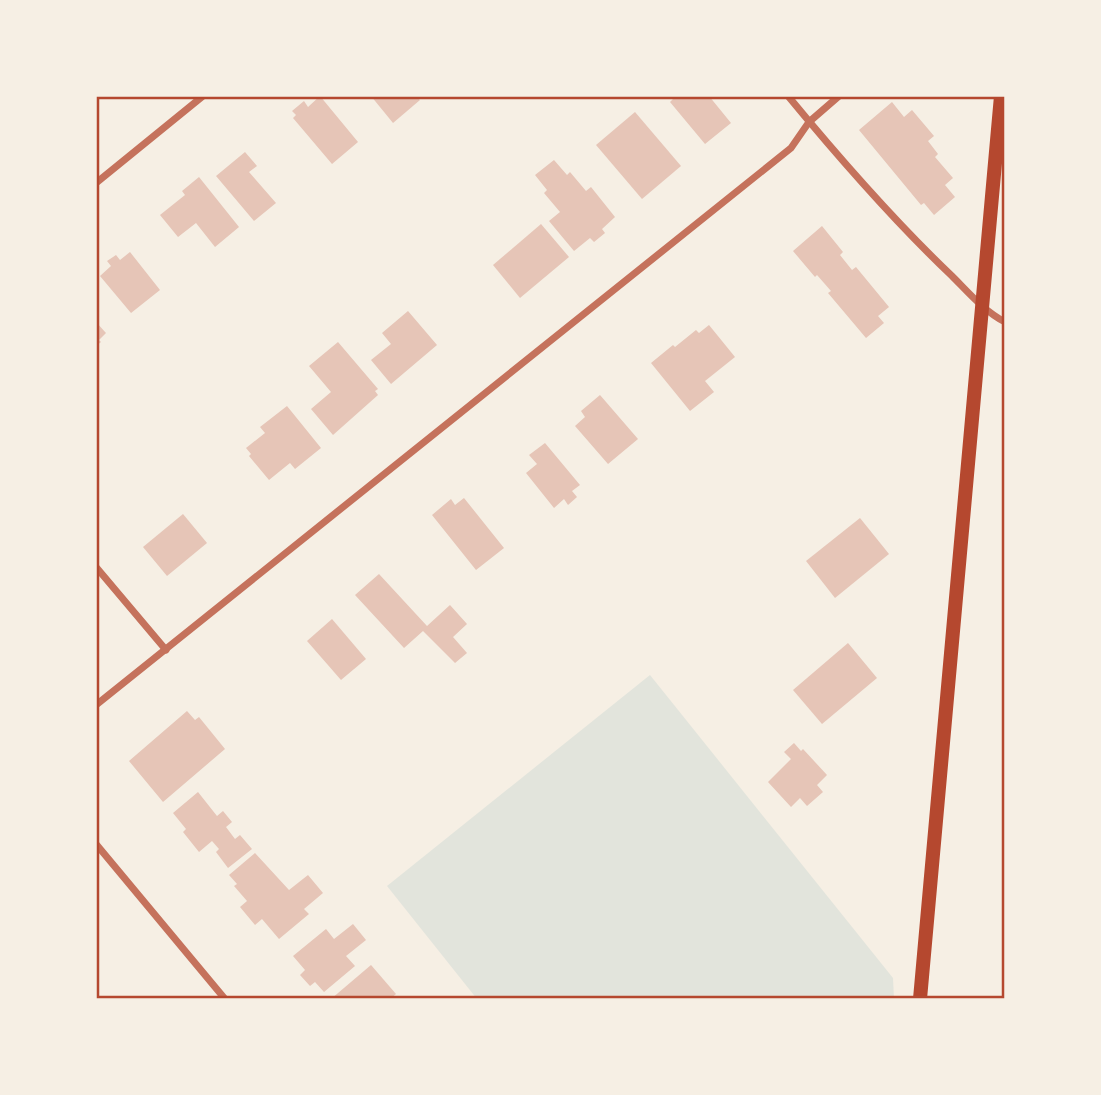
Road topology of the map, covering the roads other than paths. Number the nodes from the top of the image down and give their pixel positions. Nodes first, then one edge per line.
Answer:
1 (203, 96) edge
2 (788, 96) edge
3 (839, 96) edge
4 (1001, 96) edge
5 (809, 122) junction
6 (96, 183) edge
7 (982, 305) junction
8 (1005, 322) edge
9 (96, 567) edge
10 (166, 650) junction
11 (96, 705) edge
12 (96, 844) edge
13 (225, 999) edge
14 (920, 999) edge

1 - 6 street
2 - 5 street
3 - 5 street
4 - 7 main road
5 - 7 street
5 - 10 street
7 - 8 street
7 - 14 main road
9 - 10 street
10 - 11 street
12 - 13 street

